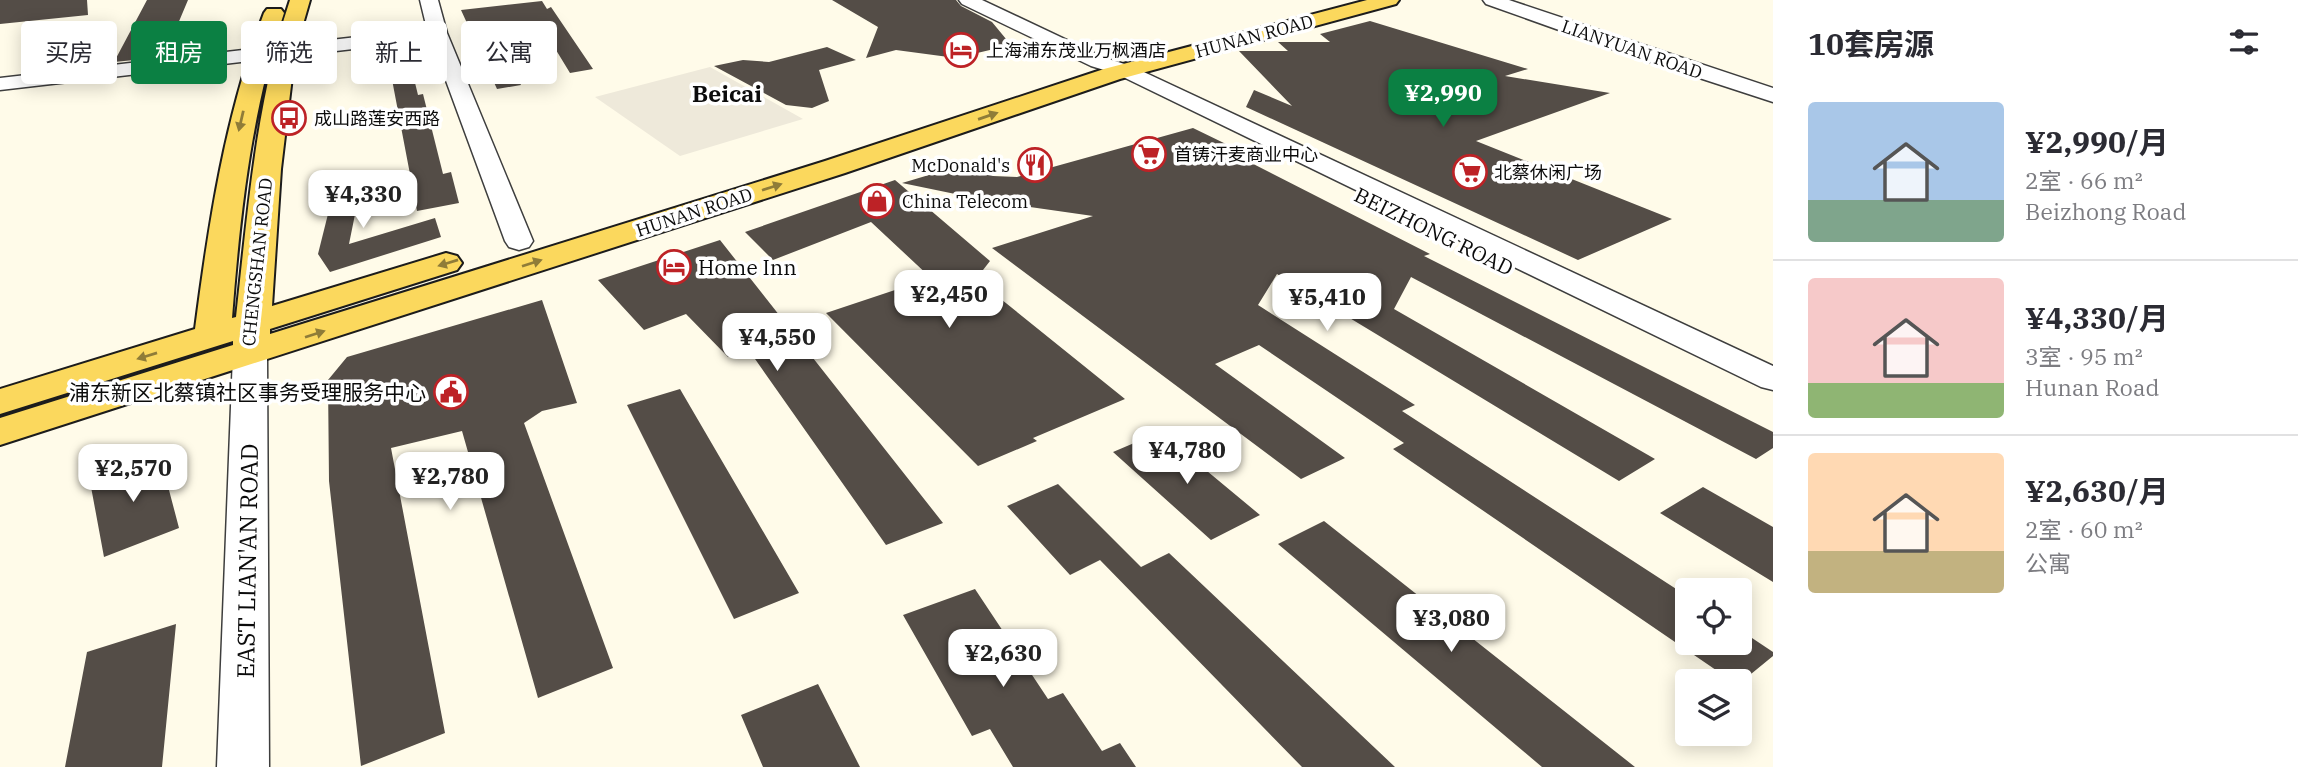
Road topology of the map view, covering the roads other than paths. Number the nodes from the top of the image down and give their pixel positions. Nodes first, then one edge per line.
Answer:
1 (279, 0) edge
2 (300, 0) edge
3 (429, 0) edge
4 (968, 0) edge
5 (1336, 0) edge
6 (1389, 0) edge
7 (1492, 0) edge
8 (276, 21) edge
9 (289, 21) edge
10 (435, 21) edge
11 (241, 56) edge
12 (447, 56) edge
13 (1111, 69) junction
14 (0, 84) edge
15 (261, 84) edge
16 (270, 84) edge
17 (1773, 95) edge
18 (519, 241) junction
19 (212, 336) junction
20 (252, 339) junction
21 (1773, 379) edge
22 (1773, 395) edge
23 (0, 402) edge
24 (0, 432) edge
25 (243, 767) edge

1 - 8 main road, CHENGSHAN ROAD
2 - 9 main road, CHENGSHAN ROAD
3 - 10 street
4 - 13 street, BEIZHONG ROAD
5 - 13 main road, HUNAN ROAD
6 - 13 main road, HUNAN ROAD
7 - 17 street, LIANYUAN ROAD
11 - 14 street
12 - 18 street
13 - 18 main road, HUNAN ROAD
20 -> 13 main road, HUNAN ROAD
13 - 21 street, BEIZHONG ROAD
13 - 22 street, BEIZHONG ROAD
15 -> 19 main road, CHENGSHAN ROAD
16 - 20 main road, CHENGSHAN ROAD
18 -> 20 main road, HUNAN ROAD
19 - 20 main road, CHENGSHAN ROAD
19 -> 23 main road
20 - 24 main road, HUNAN ROAD
20 - 25 street, EAST LIAN'AN ROAD

